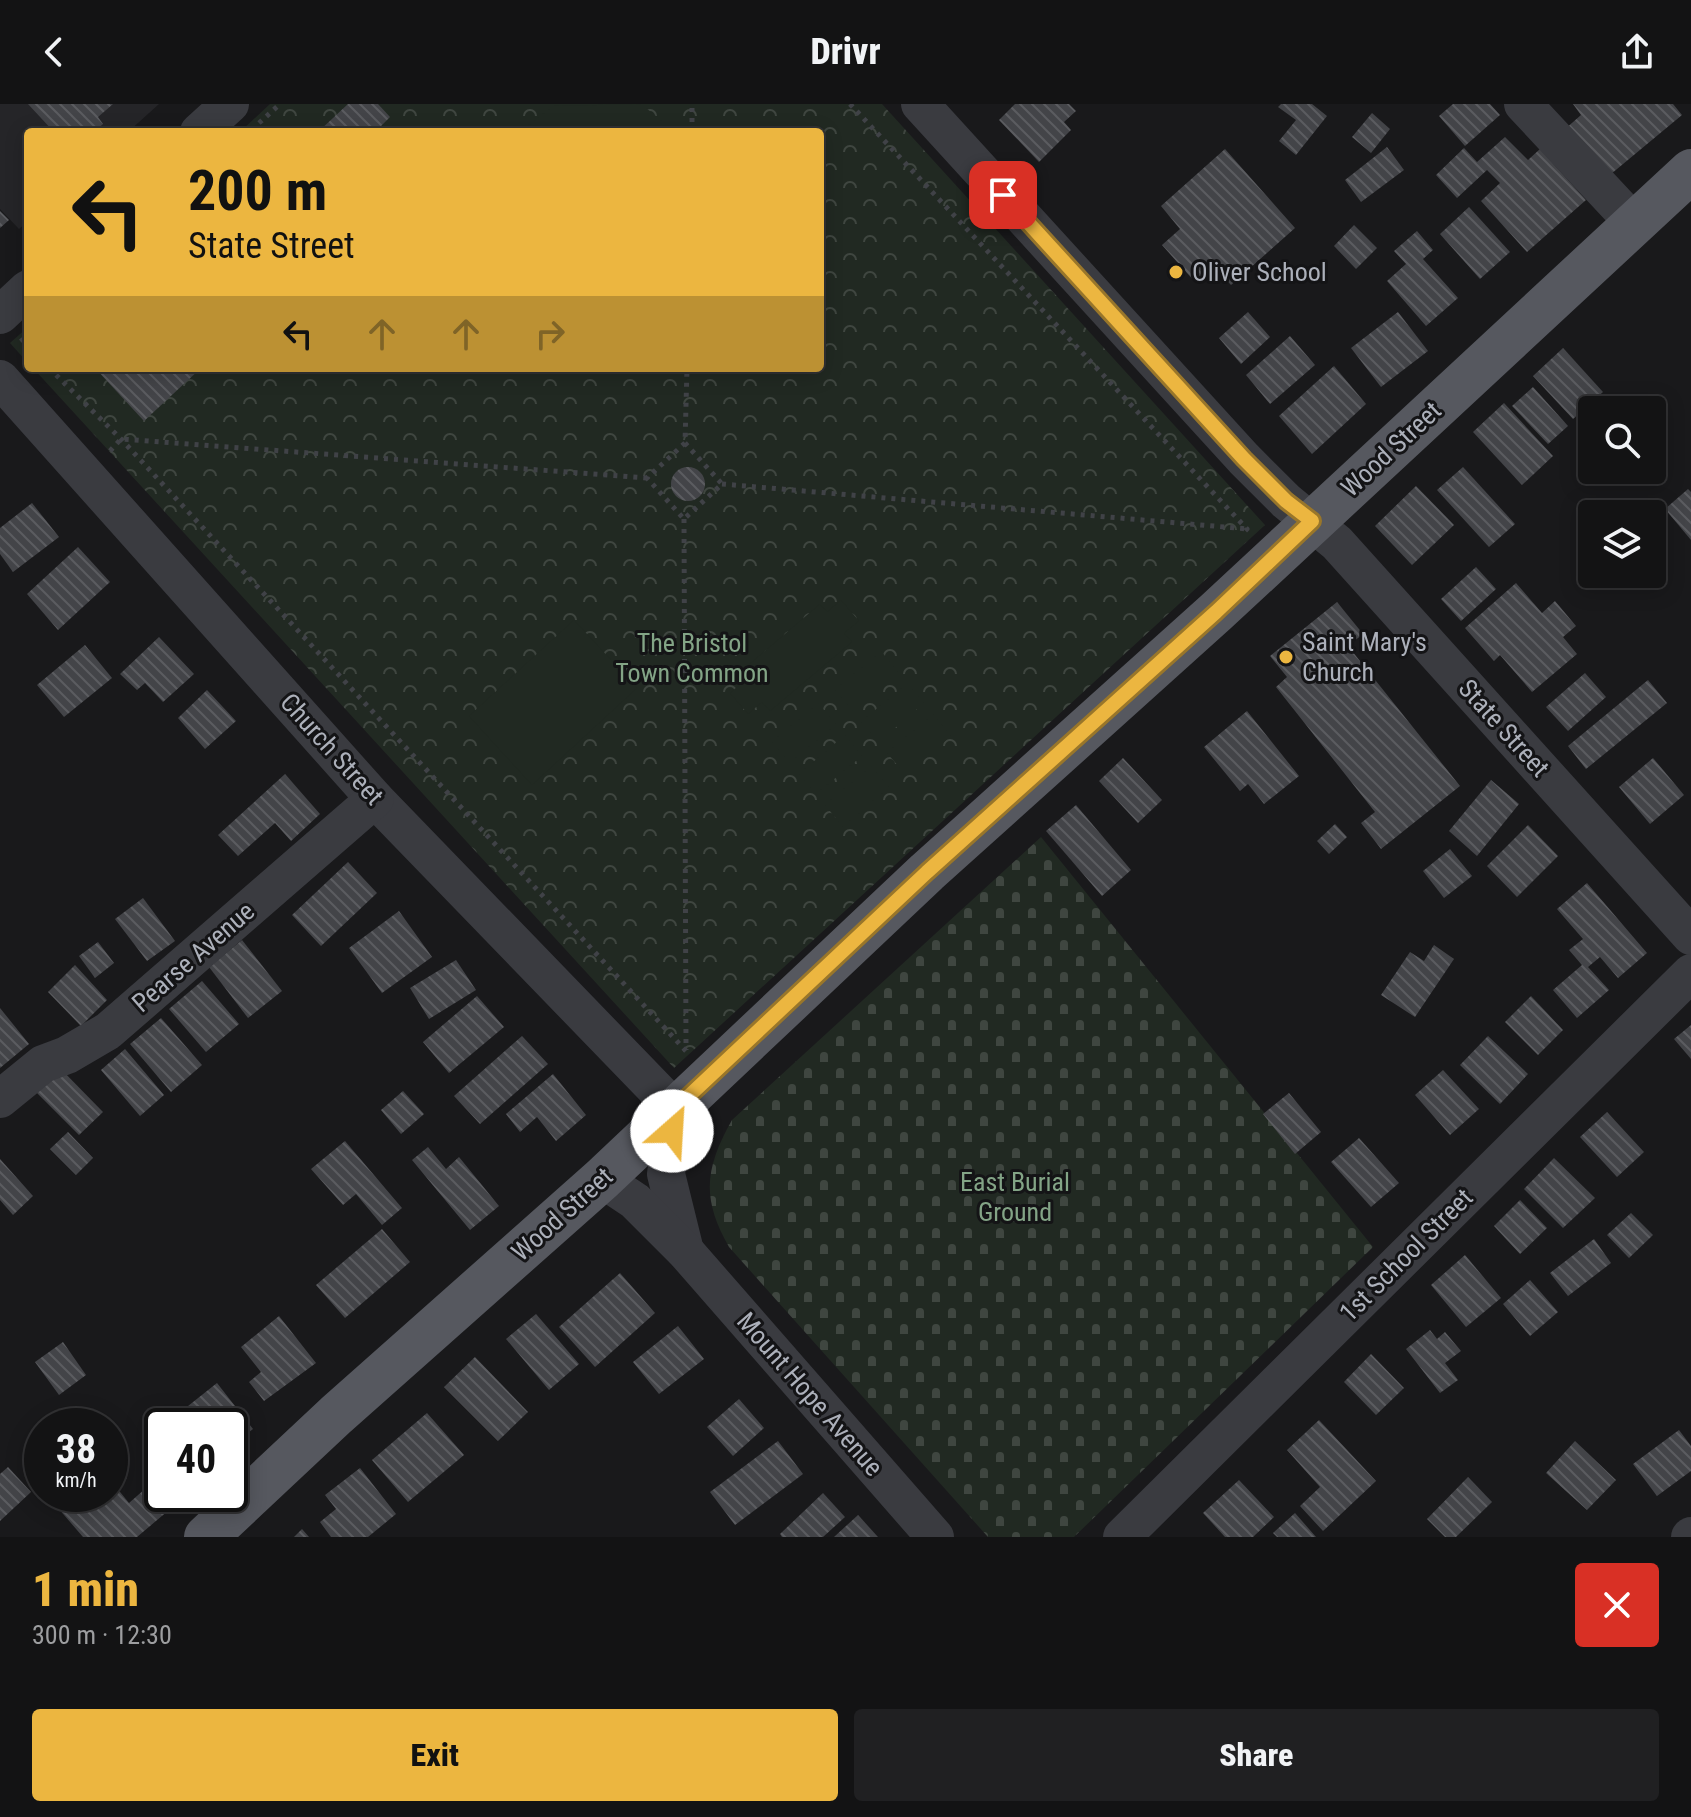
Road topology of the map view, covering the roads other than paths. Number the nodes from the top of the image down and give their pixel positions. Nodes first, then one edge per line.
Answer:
1 (230, 104) edge
2 (920, 104) edge
3 (1523, 104) edge
4 (203, 128) edge
5 (1691, 171) edge
6 (1635, 224) junction
7 (24, 297) edge
8 (10, 327) edge
9 (0, 379) edge
10 (1302, 532) junction
11 (375, 799) junction
12 (1691, 936) edge
13 (1691, 973) edge
14 (0, 1099) edge
15 (675, 1109) junction
16 (602, 1179) junction
17 (685, 1251) junction
18 (206, 1537) edge
19 (935, 1537) edge
20 (1122, 1537) edge

1 - 4 street
2 - 10 street, State Street
3 - 6 street
5 - 6 main road, Wood Street
6 - 10 main road, Wood Street
7 - 8 street
9 - 11 street, Church Street
10 - 12 street, State Street
10 - 15 main road, Wood Street
11 - 14 street, Pearse Avenue
11 - 15 street, Church Street
13 - 20 street, 1st School Street
15 - 16 main road, Wood Street
15 - 17 street, Mount Hope Avenue
16 - 17 street, Mount Hope Avenue
16 - 18 main road, Wood Street
17 - 19 street, Mount Hope Avenue

